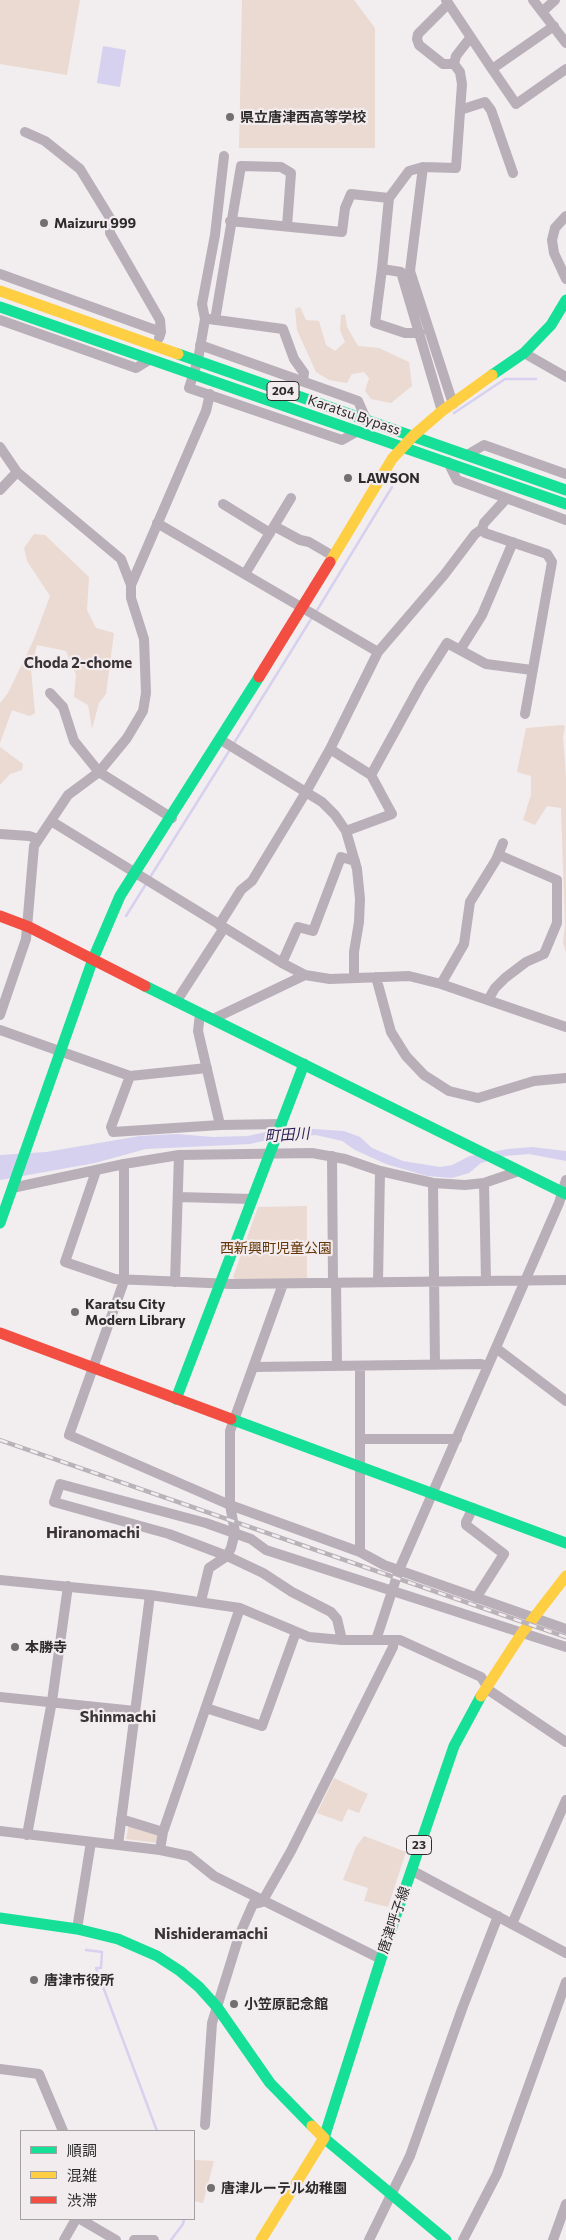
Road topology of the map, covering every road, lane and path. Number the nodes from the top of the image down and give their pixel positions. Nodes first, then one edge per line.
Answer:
1 (533, 0) edge
2 (555, 0) edge
3 (447, 2) edge
4 (543, 12) junction
5 (554, 26) junction
6 (470, 38) junction
7 (566, 43) edge
8 (454, 64) junction
9 (492, 69) junction
10 (566, 69) edge
11 (460, 110) junction
12 (25, 132) dead end
13 (224, 156) dead end
14 (422, 167) junction
15 (513, 173) dead end
16 (389, 198) junction
17 (566, 216) edge
18 (230, 221) junction
19 (288, 226) junction
20 (382, 270) junction
21 (0, 274) edge
22 (566, 279) edge
23 (0, 291) edge
24 (566, 300) edge
25 (0, 307) edge
26 (210, 319) junction
27 (0, 320) edge
28 (161, 332) junction
29 (420, 333) junction
30 (200, 345) junction
31 (157, 346) junction
32 (524, 353) junction
33 (149, 360) junction
34 (198, 360) junction
35 (194, 375) junction
36 (566, 377) edge
37 (303, 381) junction
38 (210, 394) junction
39 (453, 404) junction
40 (442, 411) junction
41 (366, 419) junction
42 (358, 431) junction
43 (413, 436) junction
44 (402, 446) junction
45 (0, 447) edge
46 (467, 455) junction
47 (448, 462) junction
48 (17, 472) junction
49 (566, 474) edge
50 (0, 490) edge
51 (527, 490) junction
52 (566, 490) edge
53 (291, 498) dead end
54 (506, 499) junction
55 (223, 504) dead end
56 (520, 504) junction
57 (566, 504) edge
58 (566, 520) edge
59 (157, 523) junction
60 (272, 529) junction
61 (482, 529) junction
62 (513, 542) junction
63 (333, 556) junction
64 (245, 574) junction
65 (131, 585) junction
66 (310, 612) junction
67 (460, 650) junction
68 (378, 652) junction
69 (532, 670) junction
70 (50, 693) dead end
71 (525, 714) dead end
72 (228, 745) junction
73 (330, 749) junction
74 (99, 772) junction
75 (371, 775) junction
76 (306, 792) junction
77 (172, 818) junction
78 (51, 821) junction
79 (346, 831) junction
80 (0, 834) edge
81 (38, 839) junction
82 (503, 843) dead end
83 (499, 855) junction
84 (355, 861) junction
85 (144, 878) junction
86 (0, 916) edge
87 (29, 926) junction
88 (222, 926) junction
89 (93, 959) junction
90 (282, 963) junction
91 (305, 975) junction
92 (354, 978) junction
93 (376, 978) junction
94 (442, 984) junction
95 (488, 1000) junction
96 (176, 1002) junction
97 (200, 1014) junction
98 (0, 1015) edge
99 (214, 1020) junction
100 (566, 1027) edge
101 (0, 1030) edge
102 (60, 1051) junction
103 (304, 1064) junction
104 (207, 1068) junction
105 (130, 1076) junction
106 (566, 1078) edge
107 (282, 1124) junction
108 (220, 1125) junction
109 (270, 1154) junction
110 (179, 1155) junction
111 (332, 1156) junction
112 (124, 1164) junction
113 (517, 1170) junction
114 (96, 1171) junction
115 (380, 1171) junction
116 (566, 1180) edge
117 (433, 1183) junction
118 (484, 1184) junction
119 (13, 1185) junction
120 (0, 1190) edge
121 (564, 1194) edge
122 (178, 1197) junction
123 (252, 1199) junction
124 (0, 1223) edge
125 (525, 1280) junction
126 (566, 1280) edge
127 (124, 1281) junction
128 (486, 1281) junction
129 (175, 1282) junction
130 (378, 1282) junction
131 (433, 1282) junction
132 (222, 1283) junction
133 (335, 1283) junction
134 (283, 1284) junction
135 (0, 1333) edge
136 (496, 1348) junction
137 (435, 1365) junction
138 (338, 1366) junction
139 (360, 1366) junction
140 (488, 1366) junction
141 (93, 1368) junction
142 (253, 1368) junction
143 (176, 1399) junction
144 (566, 1401) edge
145 (232, 1420) junction
146 (361, 1439) junction
147 (457, 1439) junction
148 (360, 1467) junction
149 (433, 1494) junction
150 (230, 1506) junction
151 (473, 1508) junction
152 (234, 1532) junction
153 (566, 1543) edge
154 (360, 1552) junction
155 (227, 1556) junction
156 (399, 1570) junction
157 (566, 1576) edge
158 (0, 1580) edge
159 (68, 1586) junction
160 (391, 1591) junction
161 (150, 1595) junction
162 (476, 1598) junction
163 (201, 1601) junction
164 (240, 1608) junction
165 (532, 1617) junction
166 (566, 1629) edge
167 (296, 1632) junction
168 (522, 1633) junction
169 (342, 1640) junction
170 (376, 1640) junction
171 (394, 1640) junction
172 (566, 1648) edge
173 (487, 1685) junction
174 (0, 1697) edge
175 (52, 1701) junction
176 (206, 1708) junction
177 (135, 1711) junction
178 (566, 1742) edge
179 (566, 1800) edge
180 (122, 1819) junction
181 (0, 1832) edge
182 (163, 1832) junction
183 (28, 1835) junction
184 (92, 1842) junction
185 (118, 1845) junction
186 (160, 1850) junction
187 (411, 1870) junction
188 (262, 1902) junction
189 (498, 1916) junction
190 (0, 1918) edge
191 (512, 1924) junction
192 (77, 1930) junction
193 (566, 1953) edge
194 (381, 1959) junction
195 (566, 1982) edge
196 (217, 2007) junction
197 (0, 2069) edge
198 (205, 2125) dead end
199 (63, 2130) edge
200 (324, 2138) junction
201 (392, 2195) junction
202 (566, 2204) edge
203 (75, 2220) edge
204 (82, 2220) edge
205 (64, 2240) edge
206 (116, 2240) edge
207 (134, 2240) edge
208 (154, 2240) edge
209 (261, 2240) edge
210 (369, 2240) edge
211 (446, 2240) edge
212 (463, 2240) edge
213 (553, 2240) edge

1 - 4 street
2 - 4 street
3 - 6 street
3 - 8 street
4 - 5 street
5 - 7 street
5 - 9 street
6 - 8 street
6 - 9 street
8 - 11 street
9 - 10 street
11 - 14 street
11 - 15 street
12 - 28 street
13 - 26 street
14 - 16 street
14 - 39 street
16 - 19 street
16 - 20 street
17 - 22 street
18 - 19 street
18 - 19 street
18 - 26 street
20 - 29 street
20 - 29 street
21 - 28 street
23 - 31 main road, Karatsu Bypass / 204
24 - 32 main road
25 - 33 main road, Karatsu Bypass / 204
26 - 30 street
26 - 37 street
27 - 33 street
28 - 31 street
29 - 40 street
30 - 34 street
30 - 37 street
31 - 34 main road, Karatsu Bypass / 204
32 - 36 street
32 - 39 main road
33 - 35 main road, Karatsu Bypass / 204
34 - 35 street
34 - 41 main road, Karatsu Bypass / 204
35 - 38 street
35 - 42 main road, Karatsu Bypass / 204
37 - 41 street
38 - 42 street
38 - 59 street
39 - 40 main road
40 - 43 main road
41 - 43 main road, Karatsu Bypass / 204
42 - 44 main road, Karatsu Bypass / 204
43 - 44 main road
43 - 46 main road, Karatsu Bypass / 204
44 - 47 main road, Karatsu Bypass / 204
44 - 63 main road
45 - 48 street
46 - 49 street
46 - 52 main road, Karatsu Bypass / 204
47 - 51 main road, Karatsu Bypass / 204
47 - 54 street
48 - 50 street
48 - 65 street
51 - 56 street
51 - 57 main road, Karatsu Bypass / 204
53 - 60 street
54 - 56 street
54 - 61 street
55 - 60 street
56 - 58 street
59 - 64 street
59 - 65 street
60 - 63 street
60 - 64 street
61 - 62 street
61 - 68 street
62 - 67 street
62 - 69 street
63 - 66 main road
64 - 66 street
65 - 74 street
66 - 68 street
66 - 72 main road
67 - 69 street
67 - 75 street
68 - 73 street
69 - 71 street
70 - 74 street
72 - 76 street
72 - 77 main road
73 - 75 street
73 - 76 street
74 - 77 street
74 - 78 street
75 - 79 street
76 - 79 street
76 - 88 street
77 - 85 main road
78 - 81 street
78 - 85 street
79 - 84 street
80 - 81 street
81 - 87 street
82 - 83 street
83 - 94 street
83 - 95 street
84 - 90 street
84 - 92 street
85 - 88 street
85 - 89 main road
86 - 87 main road
87 - 89 main road
87 - 98 street
88 - 90 street
88 - 96 street
89 - 96 main road
89 - 102 main road
90 - 91 street
91 - 92 street
91 - 99 street
92 - 93 street
93 - 94 street
93 - 106 street
94 - 95 street
95 - 100 street
96 - 97 main road
97 - 99 main road
97 - 104 street
99 - 103 main road
101 - 102 street
102 - 105 street
102 - 119 main road
103 - 107 main road
103 - 113 main road
104 - 105 street
104 - 108 street
105 - 108 street
107 - 108 street
107 - 109 main road
109 - 110 street
109 - 111 street
109 - 123 main road
110 - 112 street
110 - 122 street
111 - 115 street
111 - 133 street
112 - 114 street
112 - 127 street
113 - 118 street
113 - 121 main road
114 - 119 street
114 - 127 street
115 - 117 street
115 - 130 street
116 - 121 street
117 - 118 street
117 - 131 street
118 - 128 street
119 - 120 main road
119 - 124 main road
121 - 125 street
122 - 123 street
122 - 129 street
123 - 132 main road
125 - 126 street
125 - 128 street
125 - 136 street
127 - 129 street
127 - 141 street
128 - 131 street
129 - 132 street
130 - 131 street
130 - 133 street
131 - 137 street
132 - 134 street
132 - 143 main road
133 - 134 street
133 - 138 street
134 - 142 street
135 - 141 main road
136 - 140 street
136 - 144 street
137 - 139 street
137 - 140 street
138 - 139 street
138 - 142 street
139 - 146 street
140 - 147 street
141 - 143 main road
141 - 150 street
142 - 145 street
143 - 145 main road
145 - 148 main road
145 - 150 street
146 - 147 street
146 - 148 street
147 - 149 street
148 - 149 main road
148 - 154 street
149 - 151 main road
149 - 156 street
150 - 152 street
150 - 154 street
151 - 153 main road
151 - 162 street
152 - 155 street
152 - 155 street
152 - 160 street
154 - 156 street
155 - 163 street
155 - 169 street
156 - 160 street
156 - 162 street
157 - 165 main road, 唐津呼子線 / 23
158 - 159 street
159 - 161 street
159 - 175 street
160 - 168 street
160 - 170 street
161 - 163 street
161 - 177 street
162 - 165 street
163 - 164 street
164 - 167 street
164 - 176 street
165 - 166 street
165 - 168 main road, 唐津呼子線 / 23
167 - 169 street
167 - 176 street
168 - 172 street
168 - 173 main road, 唐津呼子線 / 23
169 - 170 street
170 - 171 street
171 - 173 street
171 - 188 street
173 - 178 street
173 - 187 main road, 唐津呼子線 / 23
174 - 175 street
175 - 177 street
175 - 183 street
176 - 182 street
177 - 180 street
179 - 191 street
180 - 182 street
180 - 185 street
181 - 183 street
182 - 186 street
183 - 184 street
184 - 185 street
184 - 192 street
185 - 186 street
186 - 188 street
187 - 189 street
187 - 194 main road, 唐津呼子線 / 23
188 - 194 street
188 - 196 street
189 - 191 street
189 - 201 street
190 - 192 main road
191 - 193 street
192 - 196 main road
194 - 200 main road, 唐津呼子線 / 23
195 - 212 street
196 - 198 street
196 - 200 main road
197 - 199 street
200 - 201 main road
200 - 209 main road, 唐津呼子線
201 - 210 street
201 - 211 main road
202 - 213 street
203 - 205 street
204 - 206 street
207 - 208 street

